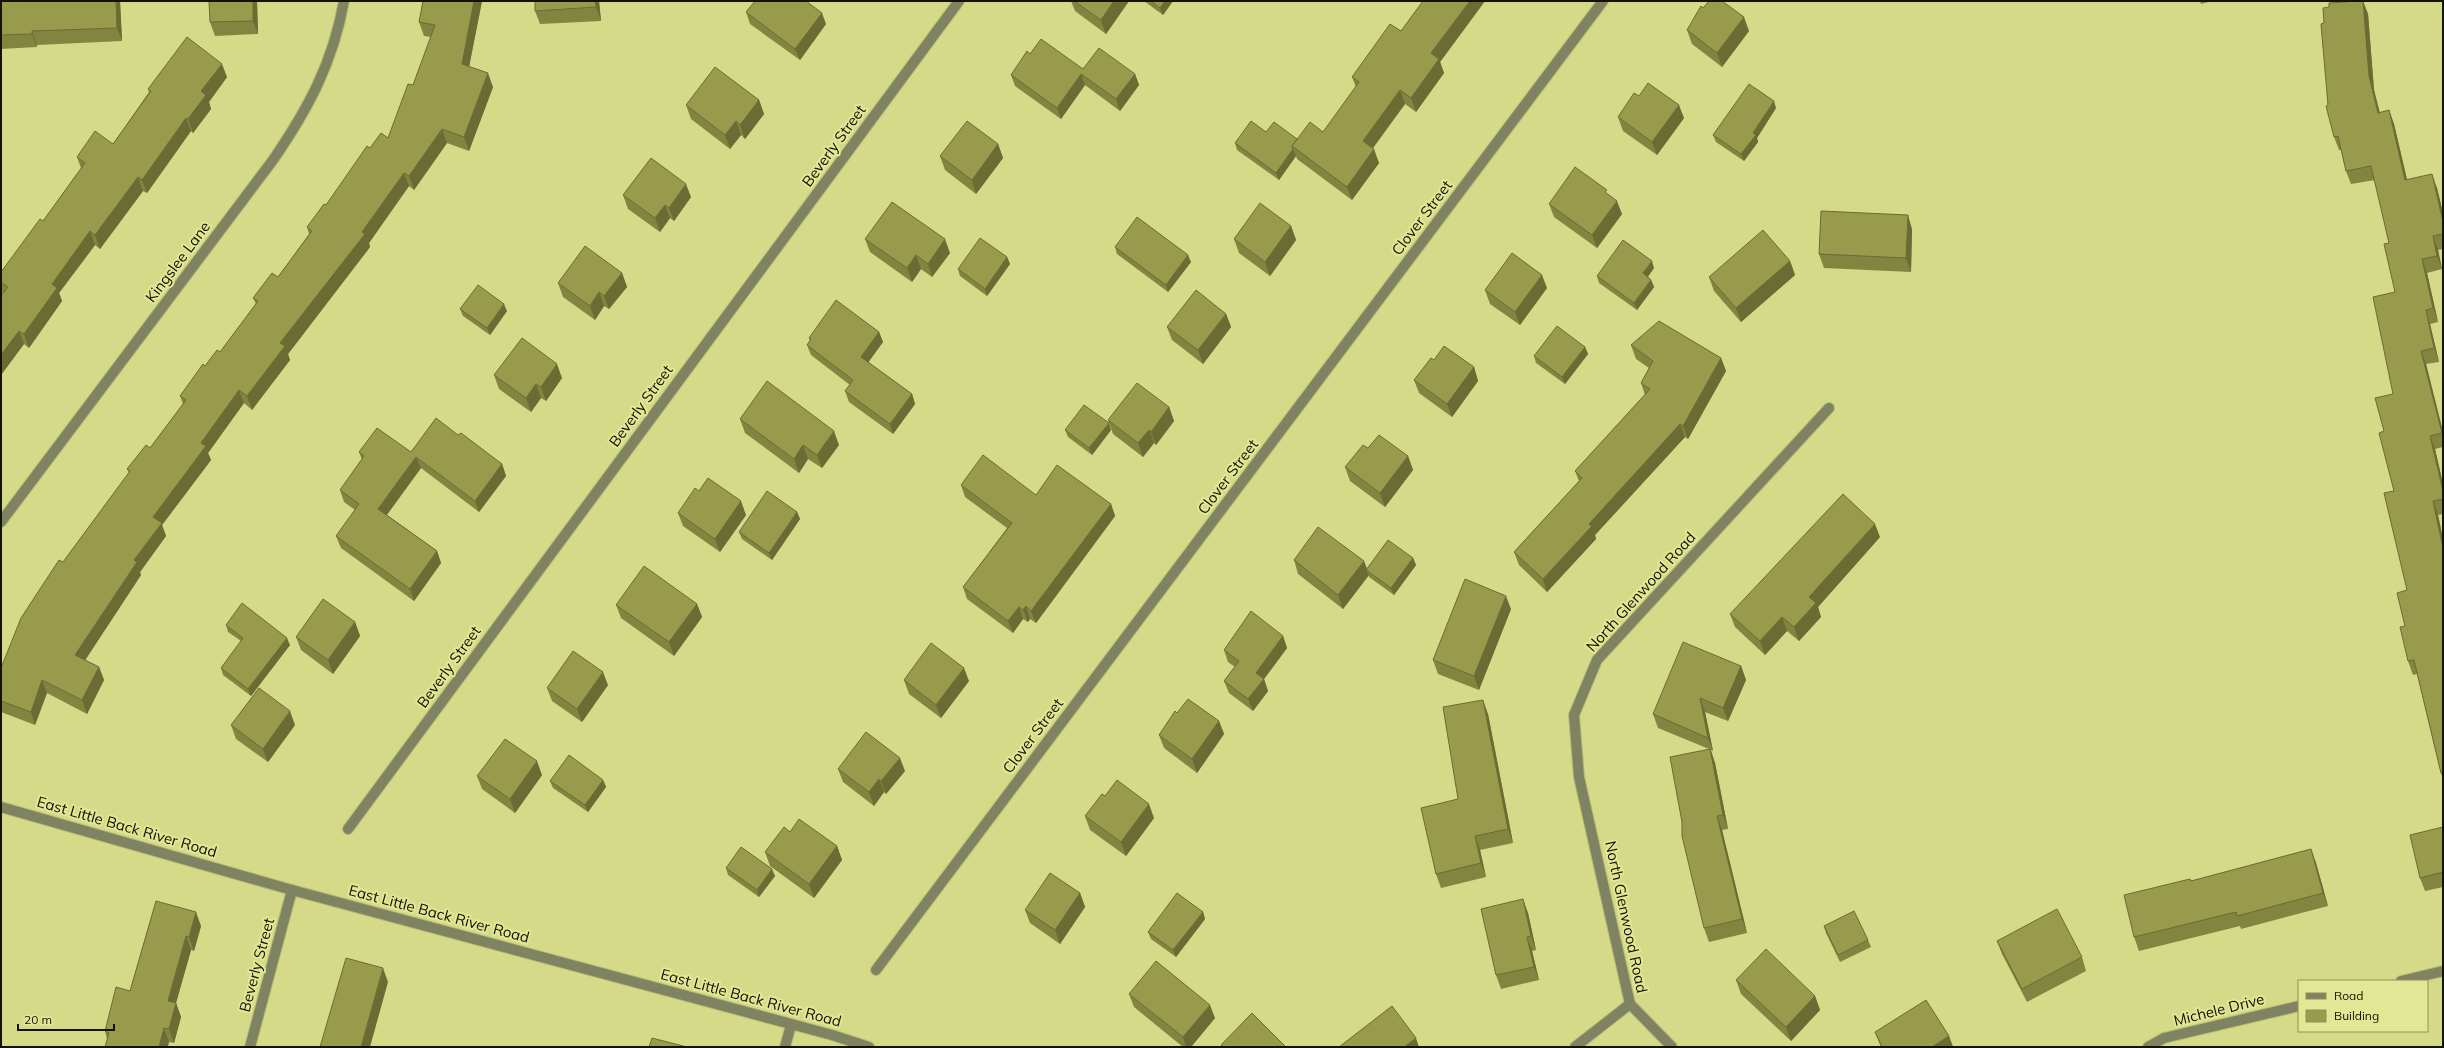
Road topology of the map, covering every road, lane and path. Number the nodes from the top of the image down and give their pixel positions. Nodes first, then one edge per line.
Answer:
1 (344, 1) edge
2 (959, 1) edge
3 (1603, 1) edge
4 (1830, 408) dead end
5 (1, 522) edge
6 (1, 807) edge
7 (348, 829) dead end
8 (292, 890) junction
9 (876, 970) dead end
10 (2443, 971) edge
11 (2405, 980) edge
12 (1630, 1004) junction
13 (2298, 1006) edge
14 (791, 1025) junction
15 (250, 1047) edge
16 (785, 1047) edge
17 (869, 1047) edge
18 (1575, 1047) edge
19 (1672, 1047) edge
20 (2148, 1047) edge

1 - 5 street, Kingslee Lane
2 - 7 street, Beverly Street
3 - 9 street, Clover Street
4 - 12 street, North Glenwood Road
6 - 8 street, East Little Back River Road
8 - 14 street, East Little Back River Road
8 - 15 street, Beverly Street
10 - 11 street
12 - 18 street, North Glenwood Road
12 - 19 street
13 - 20 street, Michele Drive
14 - 16 street
14 - 17 street, East Little Back River Road

